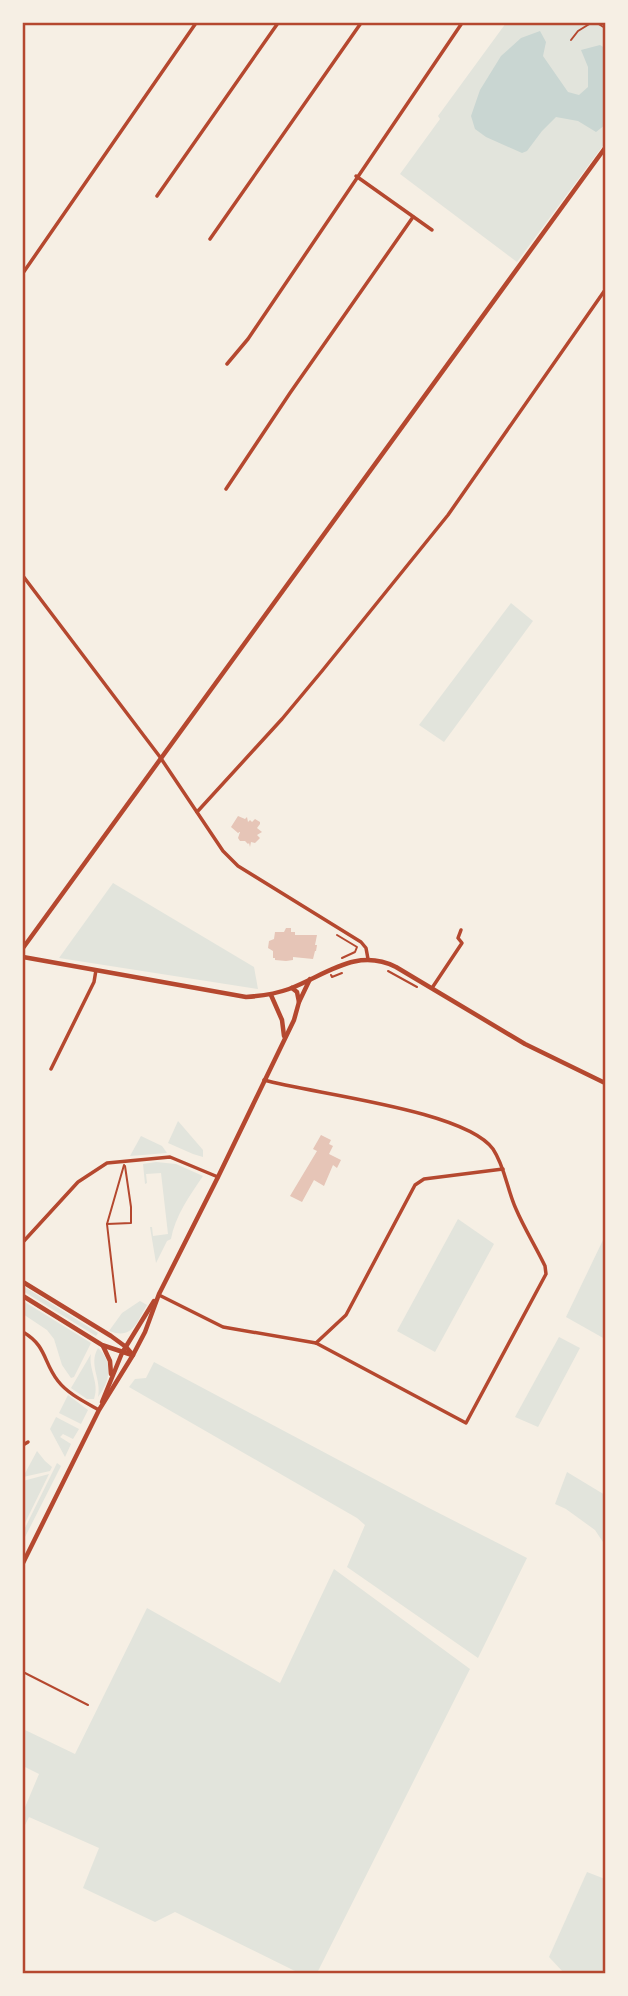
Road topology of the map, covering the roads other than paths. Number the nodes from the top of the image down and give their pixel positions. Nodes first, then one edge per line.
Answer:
1 (196, 23) edge
2 (278, 23) edge
3 (361, 23) edge
4 (462, 23) edge
5 (591, 23) edge
6 (597, 23) edge
7 (605, 28) edge
8 (570, 40) dead end
9 (605, 148) edge
10 (356, 176) junction
11 (157, 196) dead end
12 (414, 217) junction
13 (432, 230) dead end
14 (211, 239) dead end
15 (23, 273) edge
16 (605, 290) edge
17 (227, 364) dead end
18 (226, 489) dead end
19 (23, 576) edge
20 (160, 757) junction
21 (197, 812) junction
22 (461, 930) dead end
23 (23, 948) edge
24 (23, 957) edge
25 (368, 959) junction
26 (96, 971) junction
27 (310, 979) junction
28 (292, 988) junction
29 (432, 988) junction
30 (271, 995) junction
31 (299, 1002) junction
32 (284, 1038) junction
33 (51, 1069) dead end
34 (264, 1080) junction
35 (605, 1083) edge
36 (124, 1163) junction
37 (503, 1169) junction
38 (218, 1177) junction
39 (107, 1224) junction
40 (23, 1242) edge
41 (23, 1282) edge
42 (159, 1294) junction
43 (23, 1296) edge
44 (116, 1302) dead end
45 (23, 1332) edge
46 (134, 1333) junction
47 (111, 1336) junction
48 (316, 1343) junction
49 (102, 1345) junction
50 (126, 1347) junction
51 (122, 1353) junction
52 (133, 1355) junction
53 (111, 1377) junction
54 (99, 1410) junction
55 (23, 1439) edge
56 (23, 1445) edge
57 (23, 1563) edge
58 (23, 1672) edge
59 (88, 1705) dead end

1 - 15 street
2 - 11 street
3 - 14 street
4 - 10 street
5 - 8 lane
6 - 7 lane
9 - 20 street
10 - 12 street
10 - 17 street
12 - 13 street
12 - 18 street
16 - 21 street
19 - 20 street
20 - 21 street
20 - 23 street
21 - 25 street
22 - 29 street
24 - 26 street
25 - 27 street
25 - 29 street
26 - 30 street
26 - 33 street
27 - 28 street
27 - 31 street
28 - 30 street
28 - 31 street
29 - 35 street
30 - 32 street
31 - 32 street
32 - 34 street
34 - 37 street
34 - 38 street
36 - 38 street
36 - 39 lane
36 - 39 lane
36 - 40 street
37 - 48 street
37 - 48 street
38 - 42 street
39 - 44 lane
41 - 47 street
42 - 46 street
42 - 48 street
42 - 52 street
43 - 49 street
45 - 54 street
46 - 47 street
46 - 50 street
47 - 50 street
49 - 51 street
49 - 53 street
50 - 51 street
50 - 52 street
51 - 52 street
51 - 53 street
52 - 54 street
53 - 54 street
54 - 57 street
55 - 56 street
58 - 59 lane

